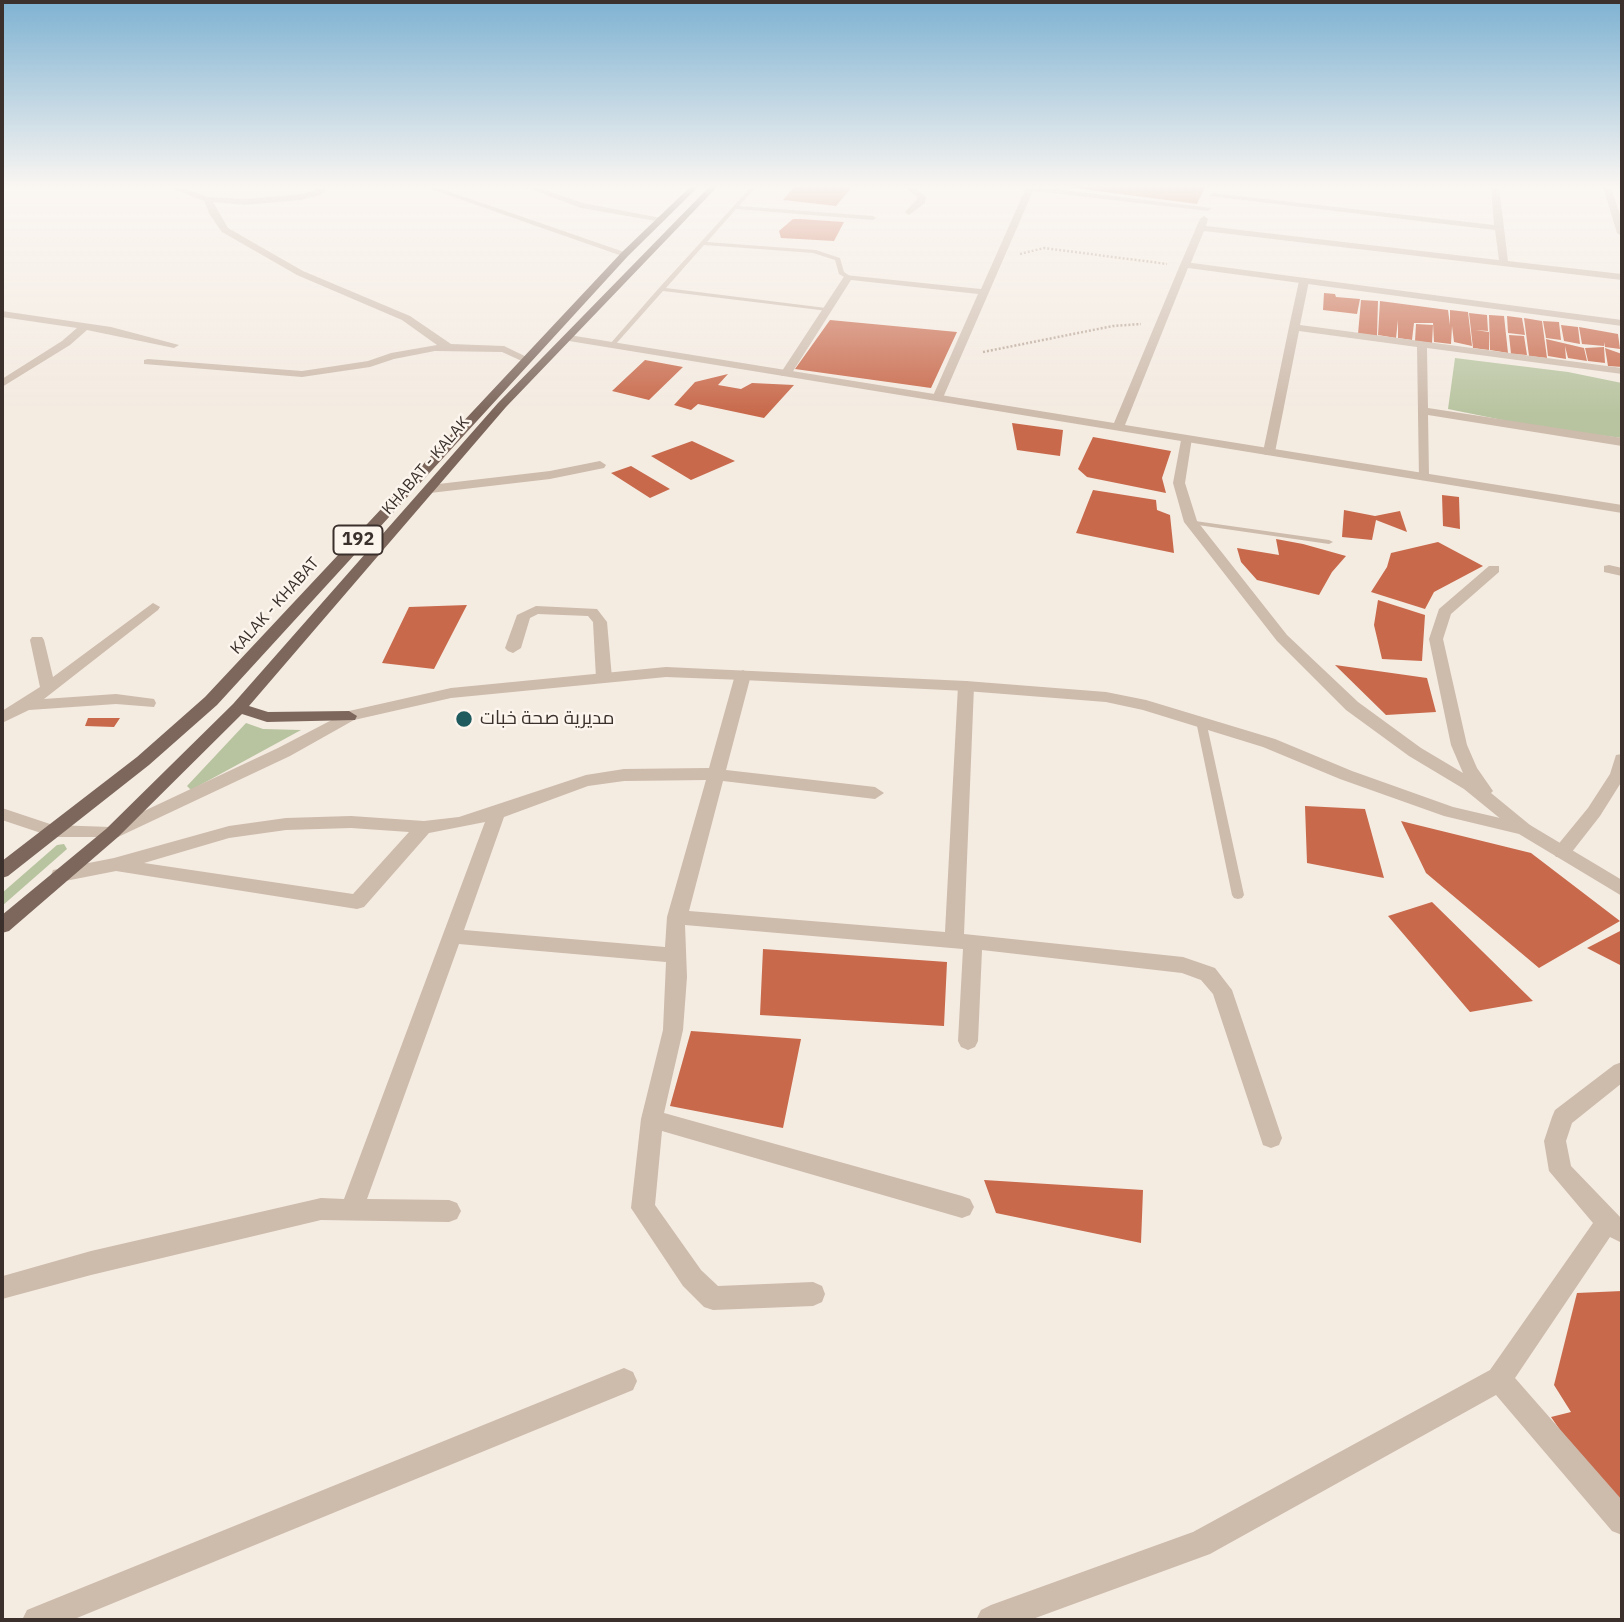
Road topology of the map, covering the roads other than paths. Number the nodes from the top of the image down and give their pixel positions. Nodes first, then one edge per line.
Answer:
1 (282, 263) edge
2 (617, 263) edge
3 (641, 263) edge
4 (684, 263) edge
5 (839, 263) edge
6 (996, 263) edge
7 (1504, 263) edge
8 (1185, 265) joint
9 (848, 277) junction
10 (1622, 277) edge
11 (1304, 281) junction
12 (661, 289) junction
13 (984, 292) junction
14 (826, 310) junction
15 (2, 314) edge
16 (1622, 323) edge
17 (84, 327) junction
18 (1294, 327) junction
19 (569, 338) junction
20 (174, 345) dead end
21 (612, 345) junction
22 (1422, 345) junction
23 (449, 348) junction
24 (528, 360) junction
25 (148, 362) dead end
26 (1622, 372) edge
27 (786, 374) junction
28 (2, 384) edge
29 (938, 398) junction
30 (1423, 411) junction
31 (1118, 427) junction
32 (1186, 438) junction
33 (1622, 442) edge
34 (1269, 452) junction
35 (600, 465) dead end
36 (1423, 476) junction
37 (430, 489) junction
38 (1622, 509) edge
39 (1191, 522) junction
40 (1329, 542) dead end
41 (1494, 569) dead end
42 (153, 607) dead end
43 (37, 640) dead end
44 (513, 648) dead end
45 (743, 675) junction
46 (604, 678) junction
47 (966, 685) junction
48 (47, 686) junction
49 (148, 703) dead end
50 (26, 705) junction
51 (239, 708) junction
52 (349, 716) junction
53 (2, 718) edge
54 (1200, 720) junction
55 (1622, 758) edge
56 (715, 774) junction
57 (875, 793) dead end
58 (1492, 803) junction
59 (497, 813) junction
60 (2, 814) edge
61 (424, 827) junction
62 (1524, 829) junction
63 (53, 831) junction
64 (113, 833) junction
65 (1562, 852) junction
66 (114, 865) junction
67 (2, 871) edge
68 (60, 875) junction
69 (1622, 889) edge
70 (1238, 895) dead end
71 (677, 917) junction
72 (2, 926) edge
73 (451, 936) junction
74 (963, 942) junction
75 (675, 955) junction
76 (968, 1041) dead end
77 (1622, 1071) edge
78 (652, 1119) junction
79 (1271, 1138) dead end
80 (962, 1207) dead end
81 (352, 1208) junction
82 (449, 1211) dead end
83 (1615, 1227) edge
84 (3, 1288) edge
85 (813, 1294) dead end
86 (1499, 1379) junction
87 (624, 1381) dead end
88 (1622, 1521) edge
89 (37, 1620) edge
90 (991, 1620) edge

1 - 23 street
2 - 24 main road, KALAK - KHABAT / 192
3 - 19 main road, KHABAT - KALAK
4 - 12 lane
5 - 9 lane
6 - 13 street
7 - 10 street
8 - 11 street
8 - 31 street
9 - 13 street
9 - 14 street
11 - 16 street
11 - 18 street
12 - 14 lane
12 - 21 lane
13 - 29 street
14 - 27 street
15 - 17 street
17 - 20 street
17 - 28 street
18 - 22 street
18 - 34 street
19 - 21 street
19 - 37 main road, KHABAT - KALAK
21 - 27 street
22 - 26 street
22 - 30 street
23 - 24 street
23 - 25 street
24 - 63 main road, KALAK - KHABAT / 192
27 - 29 street
29 - 31 street
30 - 33 street
30 - 36 street
31 - 32 street
32 - 34 street
32 - 39 street
34 - 36 street
35 - 37 street
36 - 38 street
37 - 51 main road, KHABAT - KALAK
39 - 40 lane
39 - 58 street
41 - 58 street
42 - 48 street
43 - 48 street
44 - 46 street
45 - 46 street
45 - 47 street
45 - 56 street
46 - 52 street
47 - 54 street
47 - 74 street
48 - 50 street
49 - 50 street
50 - 53 street
51 - 52 main road
51 - 64 main road, KHABAT - KALAK
52 - 64 street
54 - 62 street
54 - 70 lane
55 - 65 street
56 - 57 street
56 - 59 street
56 - 71 street
58 - 62 street
59 - 61 street
59 - 73 street
60 - 63 street
61 - 66 street
61 - 66 street
62 - 65 street
63 - 64 street
63 - 67 main road, KALAK - KHABAT / 192
64 - 68 main road, KHABAT - KALAK
65 - 69 street
66 - 68 street
68 - 72 main road, KHABAT - KALAK
71 - 74 street
71 - 75 street
73 - 75 street
73 - 81 street
74 - 76 street
74 - 79 street
75 - 78 street
77 - 83 street
78 - 80 street
78 - 85 street
81 - 82 street
81 - 84 street
83 - 86 street
86 - 88 street
86 - 90 street
87 - 89 street

